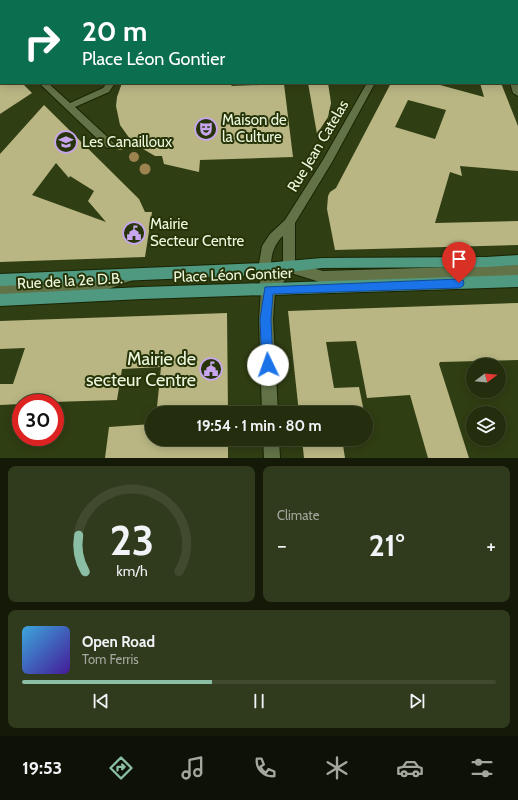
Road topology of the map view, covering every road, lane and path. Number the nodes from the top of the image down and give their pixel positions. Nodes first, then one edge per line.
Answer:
1 (44, 84) edge
2 (110, 84) edge
3 (369, 84) edge
4 (68, 107) junction
5 (111, 146) dead end
6 (289, 223) junction
7 (518, 260) edge
8 (289, 266) junction
9 (264, 268) junction
10 (518, 271) edge
11 (133, 274) junction
12 (0, 280) edge
13 (518, 281) edge
14 (0, 290) edge
15 (268, 290) junction
16 (142, 293) joint
17 (0, 300) edge
18 (270, 406) edge
19 (271, 446) edge
20 (272, 458) edge

1 - 4 street
2 - 4 street
3 - 6 street, Rue Jean Catelas
4 - 5 street
6 - 8 street, Place Léon Gontier
6 - 9 street, Place Léon Gontier
7 - 8 main road, Place Léon Gontier
8 - 9 main road, Place Léon Gontier
8 - 10 street
8 - 15 street
9 - 11 main road, Place Léon Gontier
9 - 15 street
11 - 12 main road, Rue de la 2e D.B.
11 - 14 street
13 - 15 main road, Place Léon Gontier
15 - 16 main road, Place Léon Gontier
15 - 18 street
16 - 17 main road, Rue de la 2e D.B.
19 - 20 street

